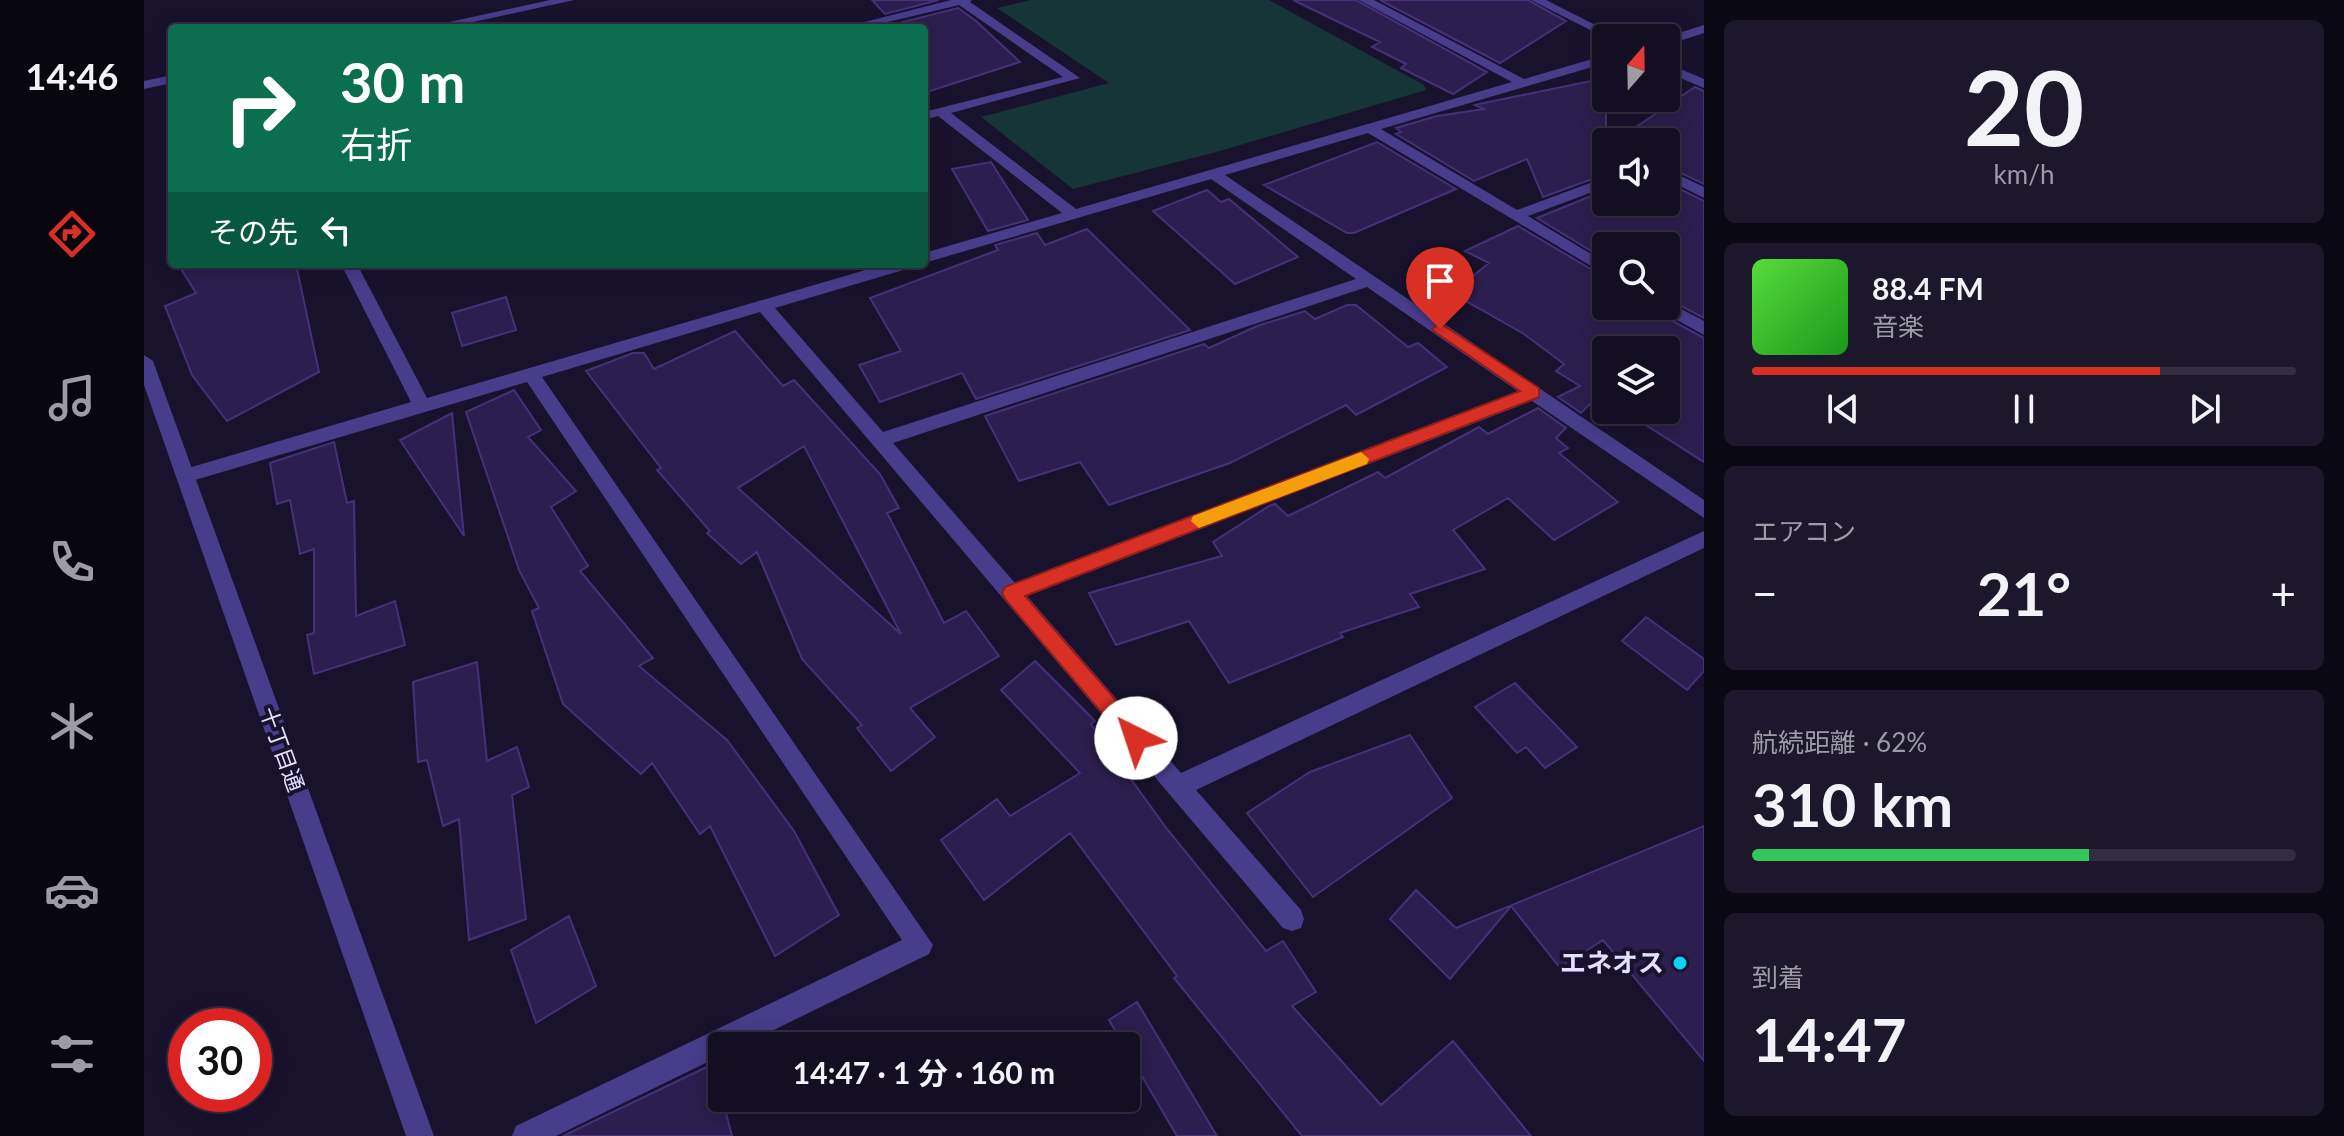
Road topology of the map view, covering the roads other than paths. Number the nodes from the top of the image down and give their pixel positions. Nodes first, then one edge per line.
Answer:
1 (568, 0) edge
2 (962, 0) edge
3 (1365, 0) edge
4 (1537, 0) edge
5 (448, 24) edge
6 (863, 24) edge
7 (1592, 27) edge
8 (1704, 29) edge
9 (1680, 37) edge
10 (1592, 63) edge
11 (1680, 73) edge
12 (168, 80) edge
13 (1521, 82) junction
14 (1704, 84) edge
15 (144, 85) edge
16 (941, 112) junction
17 (928, 115) edge
18 (1368, 127) junction
19 (1212, 173) junction
20 (1680, 180) edge
21 (1592, 187) edge
22 (1704, 193) edge
23 (1073, 214) junction
24 (1515, 216) junction
25 (928, 257) edge
26 (1592, 262) edge
27 (351, 268) edge
28 (891, 268) edge
29 (1370, 280) junction
30 (764, 306) junction
31 (1680, 315) edge
32 (1704, 329) edge
33 (144, 361) edge
34 (531, 374) junction
35 (1534, 393) junction
36 (422, 406) junction
37 (880, 440) junction
38 (185, 476) junction
39 (1704, 510) edge
40 (1704, 539) edge
41 (1011, 593) junction
42 (1178, 786) junction
43 (1292, 919) dead end
44 (420, 1136) edge
45 (526, 1136) edge

1 - 5 street
2 - 6 street
2 - 16 street
3 - 13 street
4 - 7 street
8 - 9 street
10 - 13 street
11 - 14 street
12 - 15 street
13 - 18 street
16 - 17 street
16 - 23 street
18 - 19 street
18 - 24 street
19 - 23 street
19 - 29 street
20 - 22 street
21 - 24 street
23 - 25 street
24 - 26 street
27 - 36 street
28 - 30 street
29 - 35 street
29 - 37 street
30 - 34 street
30 - 37 street
31 - 32 street
33 - 38 street, 十丁目通
34 - 36 street
34 - 45 street
35 - 39 street
35 - 41 street
36 - 38 street
37 - 41 street
38 - 44 street, 十丁目通
40 - 42 street
41 - 42 street
42 - 43 street

